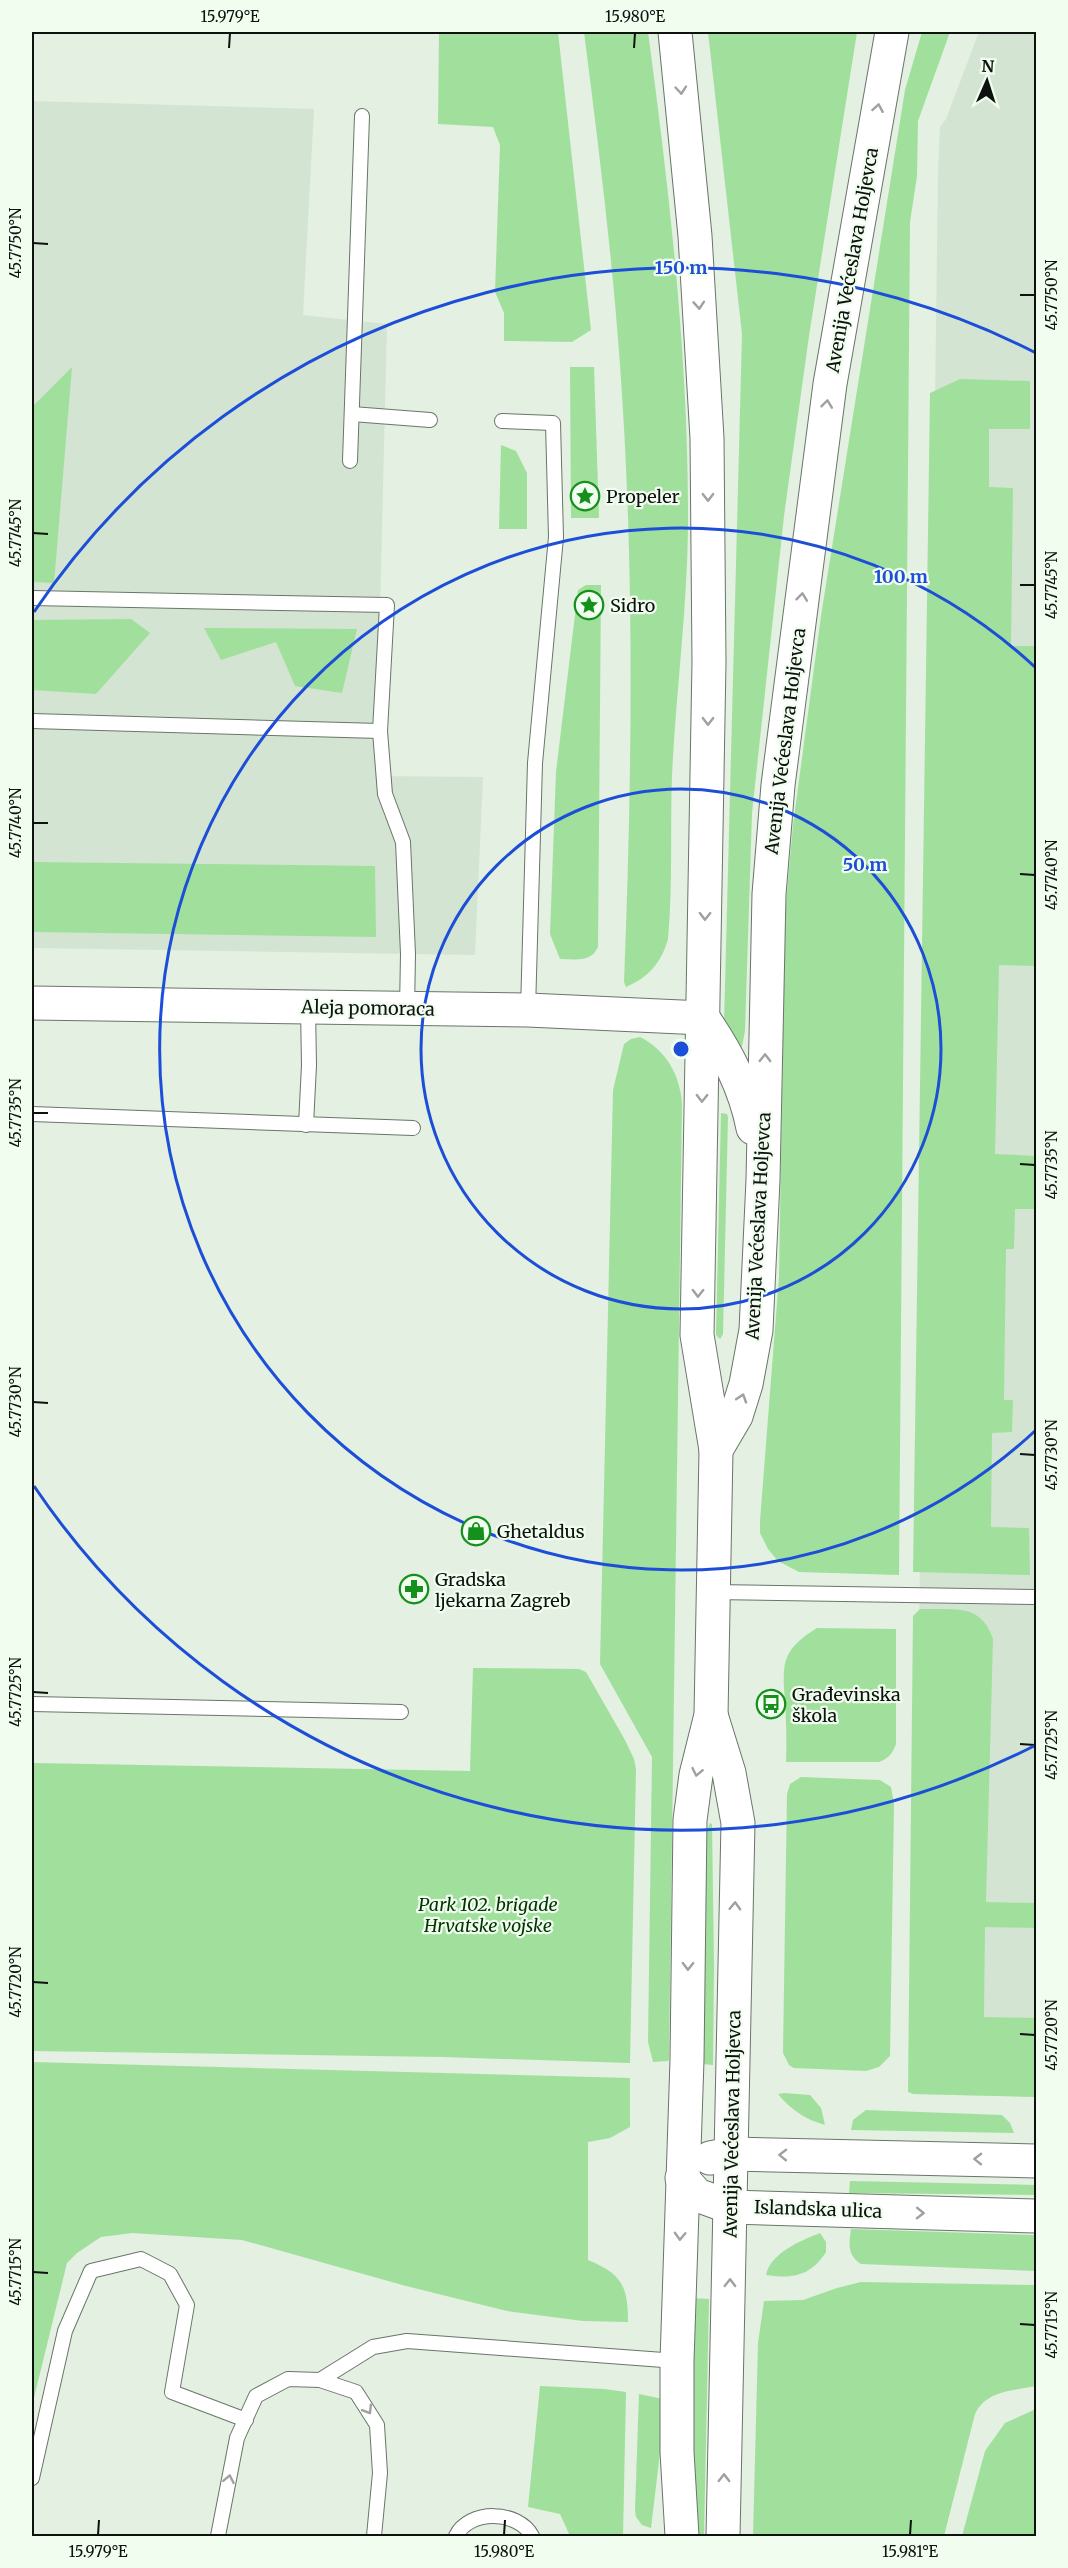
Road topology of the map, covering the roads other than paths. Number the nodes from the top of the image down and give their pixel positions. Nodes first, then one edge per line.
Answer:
1 (675, 32) edge
2 (892, 32) edge
3 (362, 116) dead end
4 (352, 414) junction
5 (430, 420) dead end
6 (502, 421) dead end
7 (350, 461) dead end
8 (32, 598) edge
9 (32, 721) edge
10 (380, 731) junction
11 (32, 1003) edge
12 (308, 1008) junction
13 (407, 1009) junction
14 (528, 1010) junction
15 (703, 1018) junction
16 (32, 1114) edge
17 (306, 1125) junction
18 (413, 1128) dead end
19 (763, 1180) junction
20 (716, 1450) junction
21 (713, 1592) junction
22 (1036, 1597) edge
23 (32, 1704) edge
24 (401, 1712) dead end
25 (711, 1715) junction
26 (731, 2154) junction
27 (1036, 2161) edge
28 (682, 2178) junction
29 (730, 2207) junction
30 (1036, 2216) edge
31 (677, 2361) junction
32 (320, 2380) junction
33 (246, 2420) junction
34 (32, 2478) edge
35 (218, 2536) edge
36 (374, 2536) edge
37 (456, 2536) edge
38 (532, 2536) edge
39 (682, 2536) edge
40 (723, 2536) edge

1 -> 15 street, Avenija Većeslava Holjevca
19 -> 2 street, Avenija Većeslava Holjevca
3 - 4 lane
4 - 5 lane
4 - 7 lane
6 - 14 lane
8 - 10 lane
9 - 10 lane
10 - 13 lane
11 - 12 street, Aleja pomoraca
12 - 13 street, Aleja pomoraca
12 - 17 lane
13 - 14 street, Aleja pomoraca
14 - 15 street, Aleja pomoraca
15 - 19 street
15 -> 20 street, Avenija Većeslava Holjevca
16 - 17 lane
17 - 18 lane
20 -> 19 street, Avenija Većeslava Holjevca
20 - 21 street, Avenija Većeslava Holjevca
21 - 22 lane
21 - 25 street, Avenija Većeslava Holjevca
23 - 24 lane
26 -> 25 street, Avenija Većeslava Holjevca
25 -> 28 street, Avenija Većeslava Holjevca
27 -> 26 street
26 - 28 street
26 - 29 street, Avenija Većeslava Holjevca
28 - 29 street, Islandska ulica
28 -> 31 street, Avenija Većeslava Holjevca
29 -> 30 street, Islandska ulica
40 -> 29 street, Avenija Većeslava Holjevca
31 - 32 lane
31 - 39 street, Avenija Većeslava Holjevca
32 - 33 lane
32 -> 36 lane
33 - 34 lane
35 -> 33 lane
37 - 38 lane

